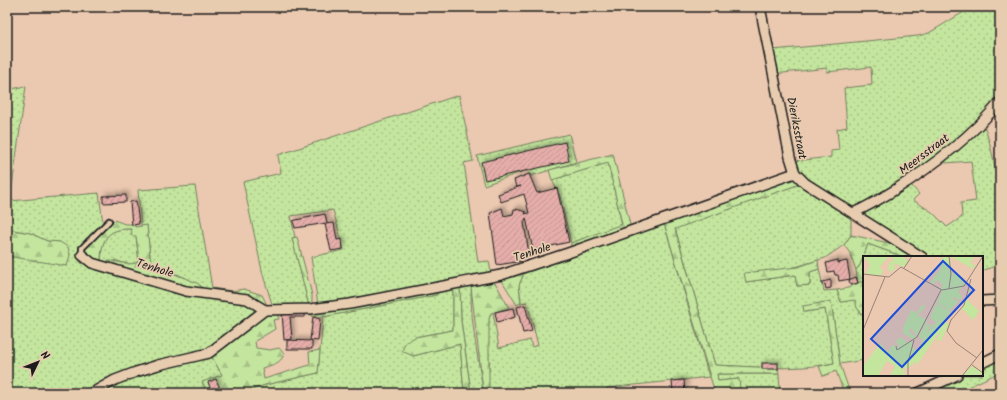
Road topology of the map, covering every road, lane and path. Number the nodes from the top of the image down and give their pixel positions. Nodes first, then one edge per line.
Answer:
1 (760, 7) edge
2 (1000, 102) edge
3 (795, 173) junction
4 (853, 213) junction
5 (109, 221) dead end
6 (82, 255) joint
7 (920, 256) edge
8 (1000, 300) edge
9 (983, 302) edge
10 (265, 310) junction
11 (1000, 354) edge
12 (983, 362) edge
13 (955, 376) edge
14 (92, 393) edge
15 (918, 393) edge

1 - 3 street, Dieriksstraat
2 - 4 street, Meersstraat
3 - 4 street, Dieriksstraat
3 - 10 street, Tenhole
4 - 7 street, Dieriksstraat
5 - 6 lane, Tenhole
6 - 10 street, Tenhole
8 - 9 street
10 - 14 street
11 - 12 street
13 - 15 street

